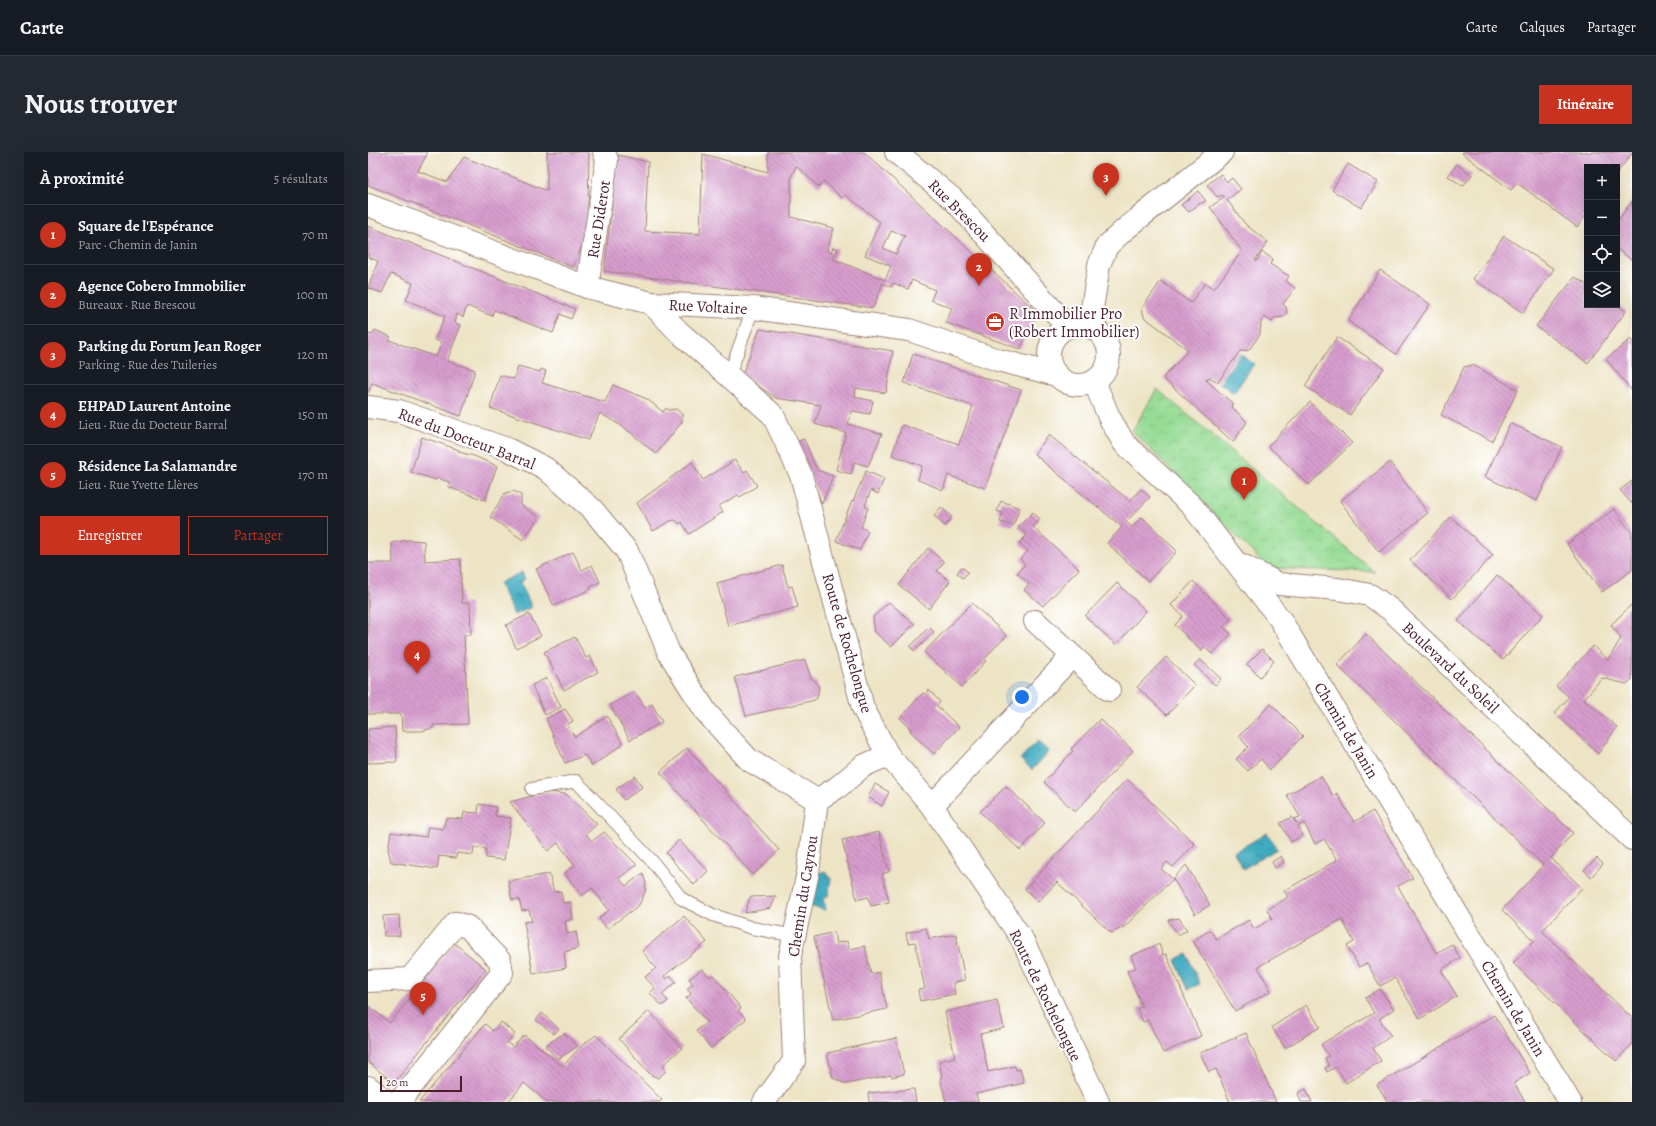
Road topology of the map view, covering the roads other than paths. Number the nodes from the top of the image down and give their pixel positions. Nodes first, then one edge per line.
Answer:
1 (604, 152) edge
2 (896, 152) edge
3 (1222, 152) edge
4 (368, 205) edge
5 (587, 287) junction
6 (651, 303) junction
7 (753, 308) junction
8 (1078, 327) junction
9 (1057, 375) junction
10 (728, 376) junction
11 (1094, 381) junction
12 (368, 407) edge
13 (1236, 561) junction
14 (1035, 621) dead end
15 (1072, 656) junction
16 (1109, 690) dead end
17 (888, 755) junction
18 (532, 789) dead end
19 (817, 800) junction
20 (932, 806) junction
21 (1632, 839) edge
22 (795, 936) junction
23 (368, 980) edge
24 (368, 1087) edge
25 (387, 1102) edge
26 (399, 1102) edge
27 (764, 1102) edge
28 (1098, 1102) edge
29 (1570, 1102) edge

1 - 5 street, Rue Diderot
2 - 8 street, Rue Brescou
3 - 8 street
4 - 5 street, Rue Voltaire
5 - 6 street, Rue Voltaire
6 - 7 street, Rue Voltaire
6 - 10 street, Route de Rochelongue
7 - 9 street, Rue Voltaire
7 - 10 lane
8 - 9 street
8 - 11 street
9 - 11 street
10 - 17 street, Route de Rochelongue
11 - 13 street, Chemin de Janin
12 - 19 street, Rue du Docteur Barral
13 - 21 street, Boulevard du Soleil
13 - 29 street, Chemin de Janin
14 - 15 street
15 - 16 street
15 - 20 street
17 - 19 street
17 - 20 street, Route de Rochelongue
18 - 22 lane
19 - 22 street, Chemin du Cayrou
20 - 28 street, Route de Rochelongue
22 - 27 street, Chemin du Cayrou
23 - 26 street
24 - 25 street

